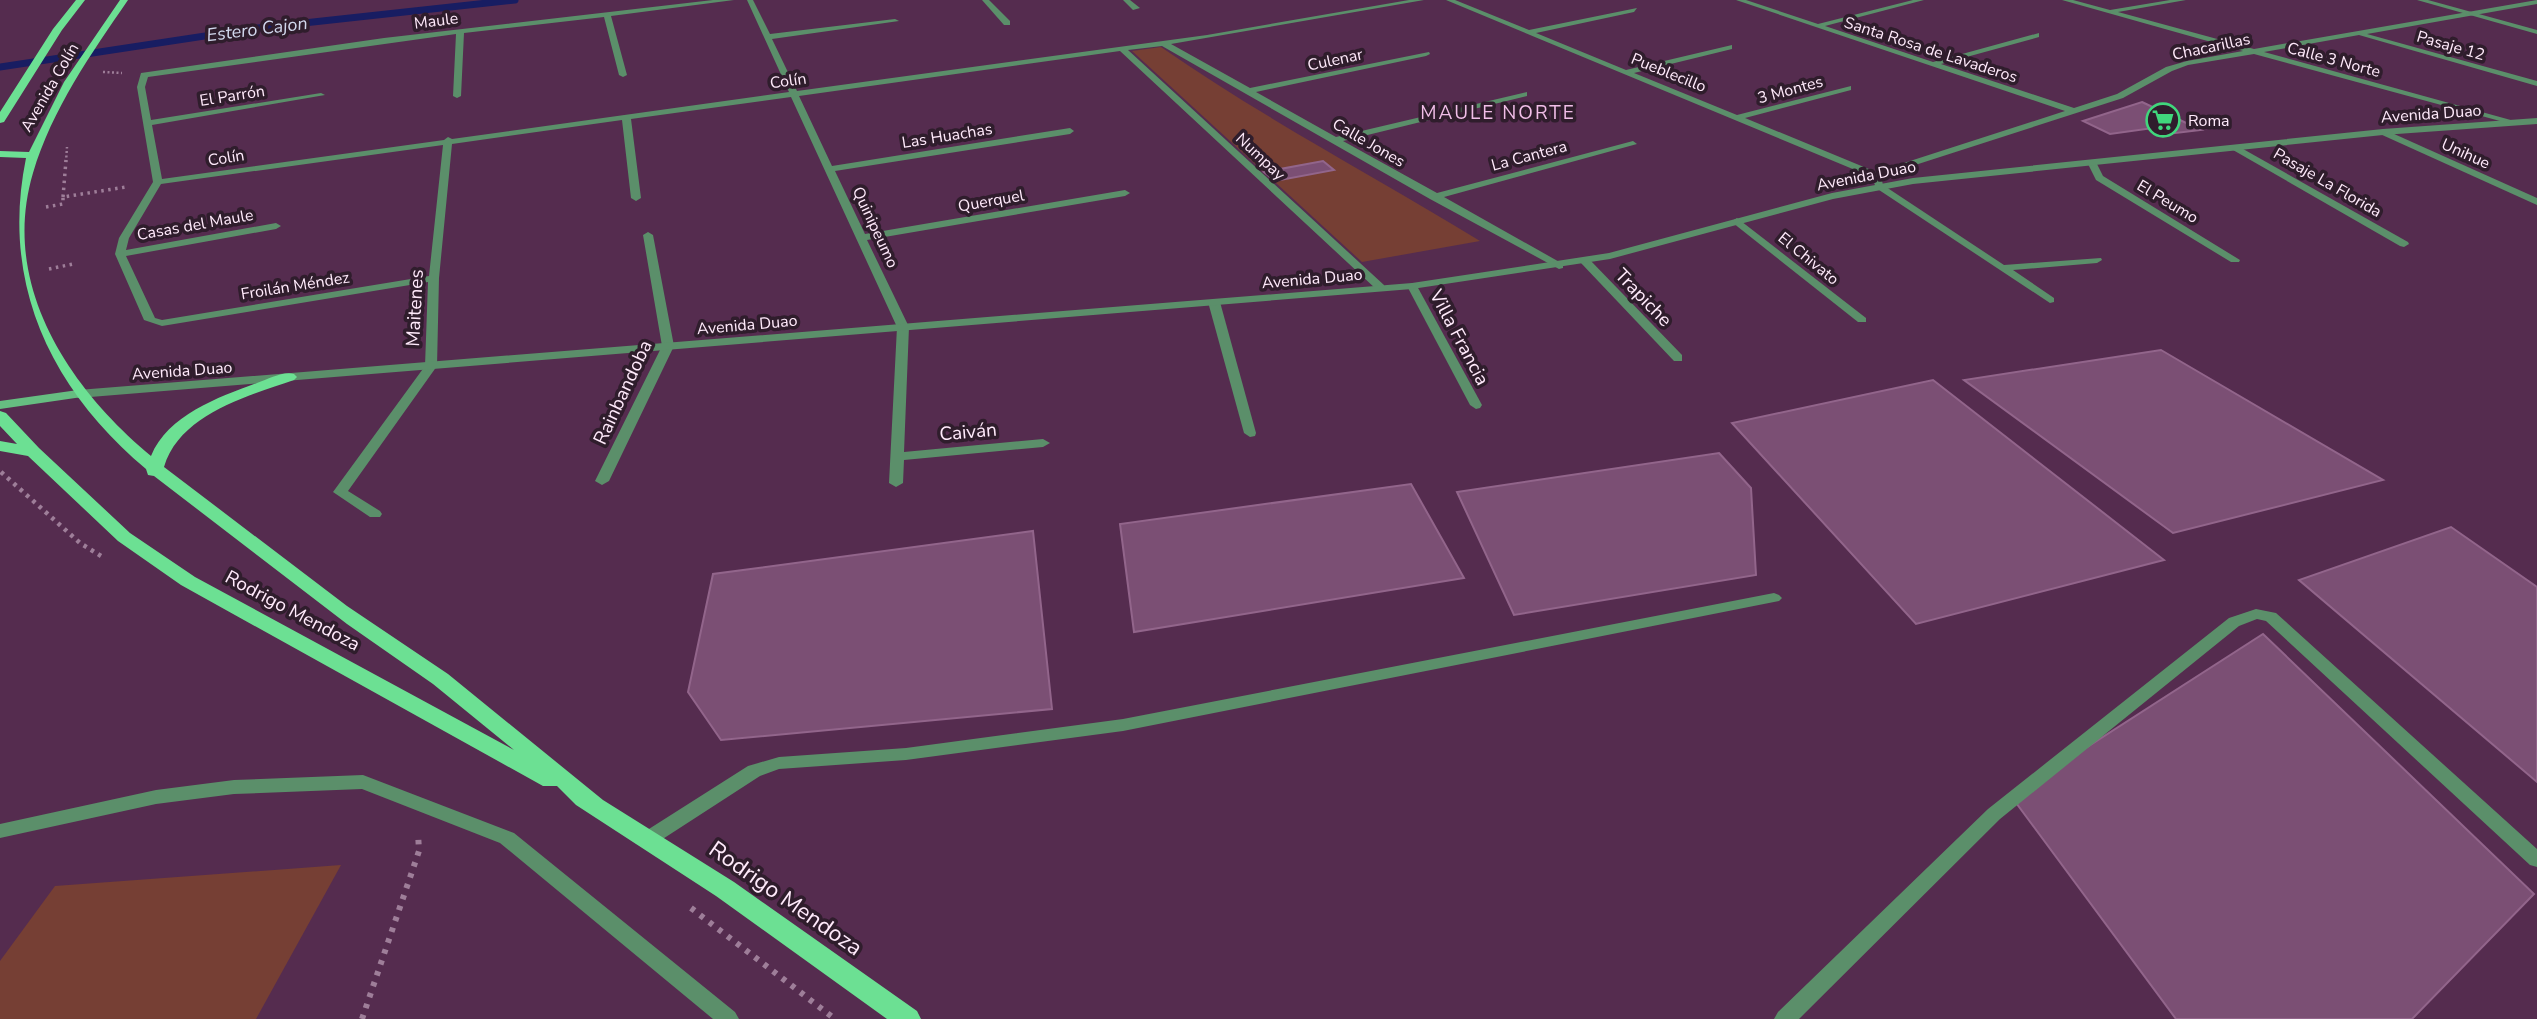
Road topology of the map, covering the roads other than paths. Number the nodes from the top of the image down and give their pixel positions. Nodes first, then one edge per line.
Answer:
1 (81, 0) edge
2 (124, 0) edge
3 (732, 0) edge
4 (750, 0) edge
5 (985, 0) edge
6 (1126, 0) edge
7 (1421, 0) edge
8 (1449, 0) edge
9 (1739, 0) edge
10 (1921, 0) edge
11 (2065, 0) edge
12 (2183, 0) edge
13 (2420, 0) edge
14 (2537, 2) edge
15 (1136, 8) dead end
16 (1634, 10) dead end
17 (2108, 12) junction
18 (607, 14) junction
19 (2471, 14) junction
20 (895, 21) dead end
21 (1007, 23) dead end
22 (1817, 26) junction
23 (460, 31) junction
24 (1530, 32) junction
25 (2537, 32) edge
26 (2358, 33) junction
27 (2036, 35) dead end
28 (767, 37) junction
29 (1163, 43) junction
30 (1729, 47) dead end
31 (1121, 48) junction
32 (2253, 51) junction
33 (1426, 54) dead end
34 (1933, 64) junction
35 (1627, 72) junction
36 (623, 75) dead end
37 (2537, 84) edge
38 (1848, 89) dead end
39 (1249, 91) junction
40 (793, 93) junction
41 (1524, 94) dead end
42 (321, 95) dead end
43 (457, 96) dead end
44 (5, 102) edge
45 (2074, 111) junction
46 (626, 116) junction
47 (1739, 117) junction
48 (0, 120) edge
49 (2537, 121) edge
50 (2514, 122) junction
51 (148, 123) junction
52 (1070, 131) dead end
53 (2383, 132) junction
54 (448, 140) junction
55 (1334, 140) junction
56 (1633, 144) dead end
57 (2236, 148) junction
58 (0, 153) edge
59 (31, 155) junction
60 (2092, 162) junction
61 (829, 169) junction
62 (1877, 181) junction
63 (158, 182) junction
64 (1125, 193) dead end
65 (1433, 197) junction
66 (636, 198) dead end
67 (2537, 202) edge
68 (1737, 221) junction
69 (276, 226) dead end
70 (649, 235) dead end
71 (861, 238) junction
72 (2404, 244) dead end
73 (120, 254) junction
74 (2097, 260) dead end
75 (2235, 260) dead end
76 (1585, 261) junction
77 (1559, 266) junction
78 (2004, 268) junction
79 (434, 278) junction
80 (1412, 286) junction
81 (1380, 287) junction
82 (2050, 300) dead end
83 (1214, 302) junction
84 (1862, 320) dead end
85 (903, 327) junction
86 (668, 346) junction
87 (1678, 358) dead end
88 (430, 366) junction
89 (289, 377) junction
90 (78, 394) junction
91 (0, 405) edge
92 (1476, 405) dead end
93 (0, 416) edge
94 (1250, 433) dead end
95 (1042, 443) dead end
96 (0, 446) edge
97 (33, 452) junction
98 (897, 457) junction
99 (154, 471) junction
100 (602, 481) dead end
101 (896, 483) dead end
102 (375, 514) dead end
103 (1774, 598) dead end
104 (594, 804) junction
105 (0, 831) edge
106 (648, 839) junction
107 (2537, 860) edge
108 (728, 1019) edge
109 (908, 1019) edge
110 (1785, 1019) edge

1 - 44 main road, Avenida Colín
2 - 59 main road, Avenida Colín
3 - 18 street, Maule
4 - 28 street, Quinipeumo
5 - 21 street
6 - 15 street
7 - 29 street, Colín
8 - 24 street, Pueblecillo
9 - 22 street, Santa Rosa de Lavaderos
10 - 22 street
11 - 17 street, Calle 3 Norte
12 - 17 street
13 - 19 street
14 - 19 street, Chacarillas
16 - 24 street
17 - 32 street, Calle 3 Norte
18 - 23 street, Maule
18 - 36 street
19 - 25 street
19 - 26 street, Chacarillas
20 - 28 street
22 - 34 street, Santa Rosa de Lavaderos
23 - 43 street
23 - 51 street, Maule
24 - 35 street, Pueblecillo
26 - 32 street, Chacarillas
26 - 37 street, Pasaje 12
27 - 34 street
28 - 40 street, Quinipeumo
29 - 31 street, Colín
29 - 39 street, Calle Jones
30 - 35 street
31 - 40 street, Colín
31 - 81 street, Numpay
32 - 45 street, Chacarillas
32 - 50 street, Calle 3 Norte
33 - 39 street, Culenar
34 - 45 street, Santa Rosa de Lavaderos
35 - 47 street, Pueblecillo
38 - 47 street, 3 Montes
39 - 55 street, Calle Jones
40 - 46 street, Colín
40 - 61 street, Quinipeumo
41 - 55 street
42 - 51 street, El Parrón
44 - 48 main road, Avenida Colín
45 - 62 street, Chacarillas
46 - 54 street, Colín
46 - 66 street
47 - 62 street, Pueblecillo
49 - 50 street, Avenida Duao
50 - 53 street, Avenida Duao
51 - 63 street
52 - 61 street, Las Huachas
53 - 57 street, Avenida Duao
53 - 67 street, Unihue
54 - 63 street, Colín
54 - 79 street, Maitenes
55 - 65 street, Calle Jones
56 - 65 street, La Cantera
57 - 60 street, Avenida Duao
57 - 72 street, Pasaje La Florida
58 - 59 main road
59 - 90 main road, Avenida Colín
60 - 62 street, Avenida Duao
60 - 75 street, El Peumo
61 - 71 street, Quinipeumo
62 - 68 street, Avenida Duao
62 - 78 street, Pueblecillo
63 - 73 street
64 - 71 street, Querquel
65 - 77 street, Calle Jones
68 - 76 street, Avenida Duao
68 - 84 street, El Chivato
69 - 73 street, Casas del Maule
70 - 86 street, Rainbandoba
71 - 85 street, Quinipeumo
73 - 79 street, Froilán Méndez
74 - 78 street
76 - 77 street, Avenida Duao
76 - 87 street, Trapiche
77 - 80 street, Avenida Duao
78 - 82 street, Pueblecillo
79 - 88 street, Maitenes
80 - 81 street, Avenida Duao
80 - 92 street, Villa Francia
81 - 83 street, Avenida Duao
83 - 85 street, Avenida Duao
83 - 94 street
85 - 86 street, Avenida Duao
85 - 98 street, Quinipeumo
86 - 88 street, Avenida Duao
86 - 100 street, Rainbandoba
88 - 89 street, Avenida Duao
88 - 102 street, Maitenes
89 - 90 street, Avenida Duao
89 - 99 main road
90 - 91 main road
90 - 99 main road, Rodrigo Mendoza
93 - 97 main road, Rodrigo Mendoza
95 - 98 street, Caiván
96 - 97 main road
97 - 104 main road, Rodrigo Mendoza
98 - 101 street, Quinipeumo
99 - 104 main road, Rodrigo Mendoza
103 - 106 street
104 - 106 main road, Rodrigo Mendoza
105 - 108 street
106 - 109 main road, Rodrigo Mendoza
107 - 110 street

